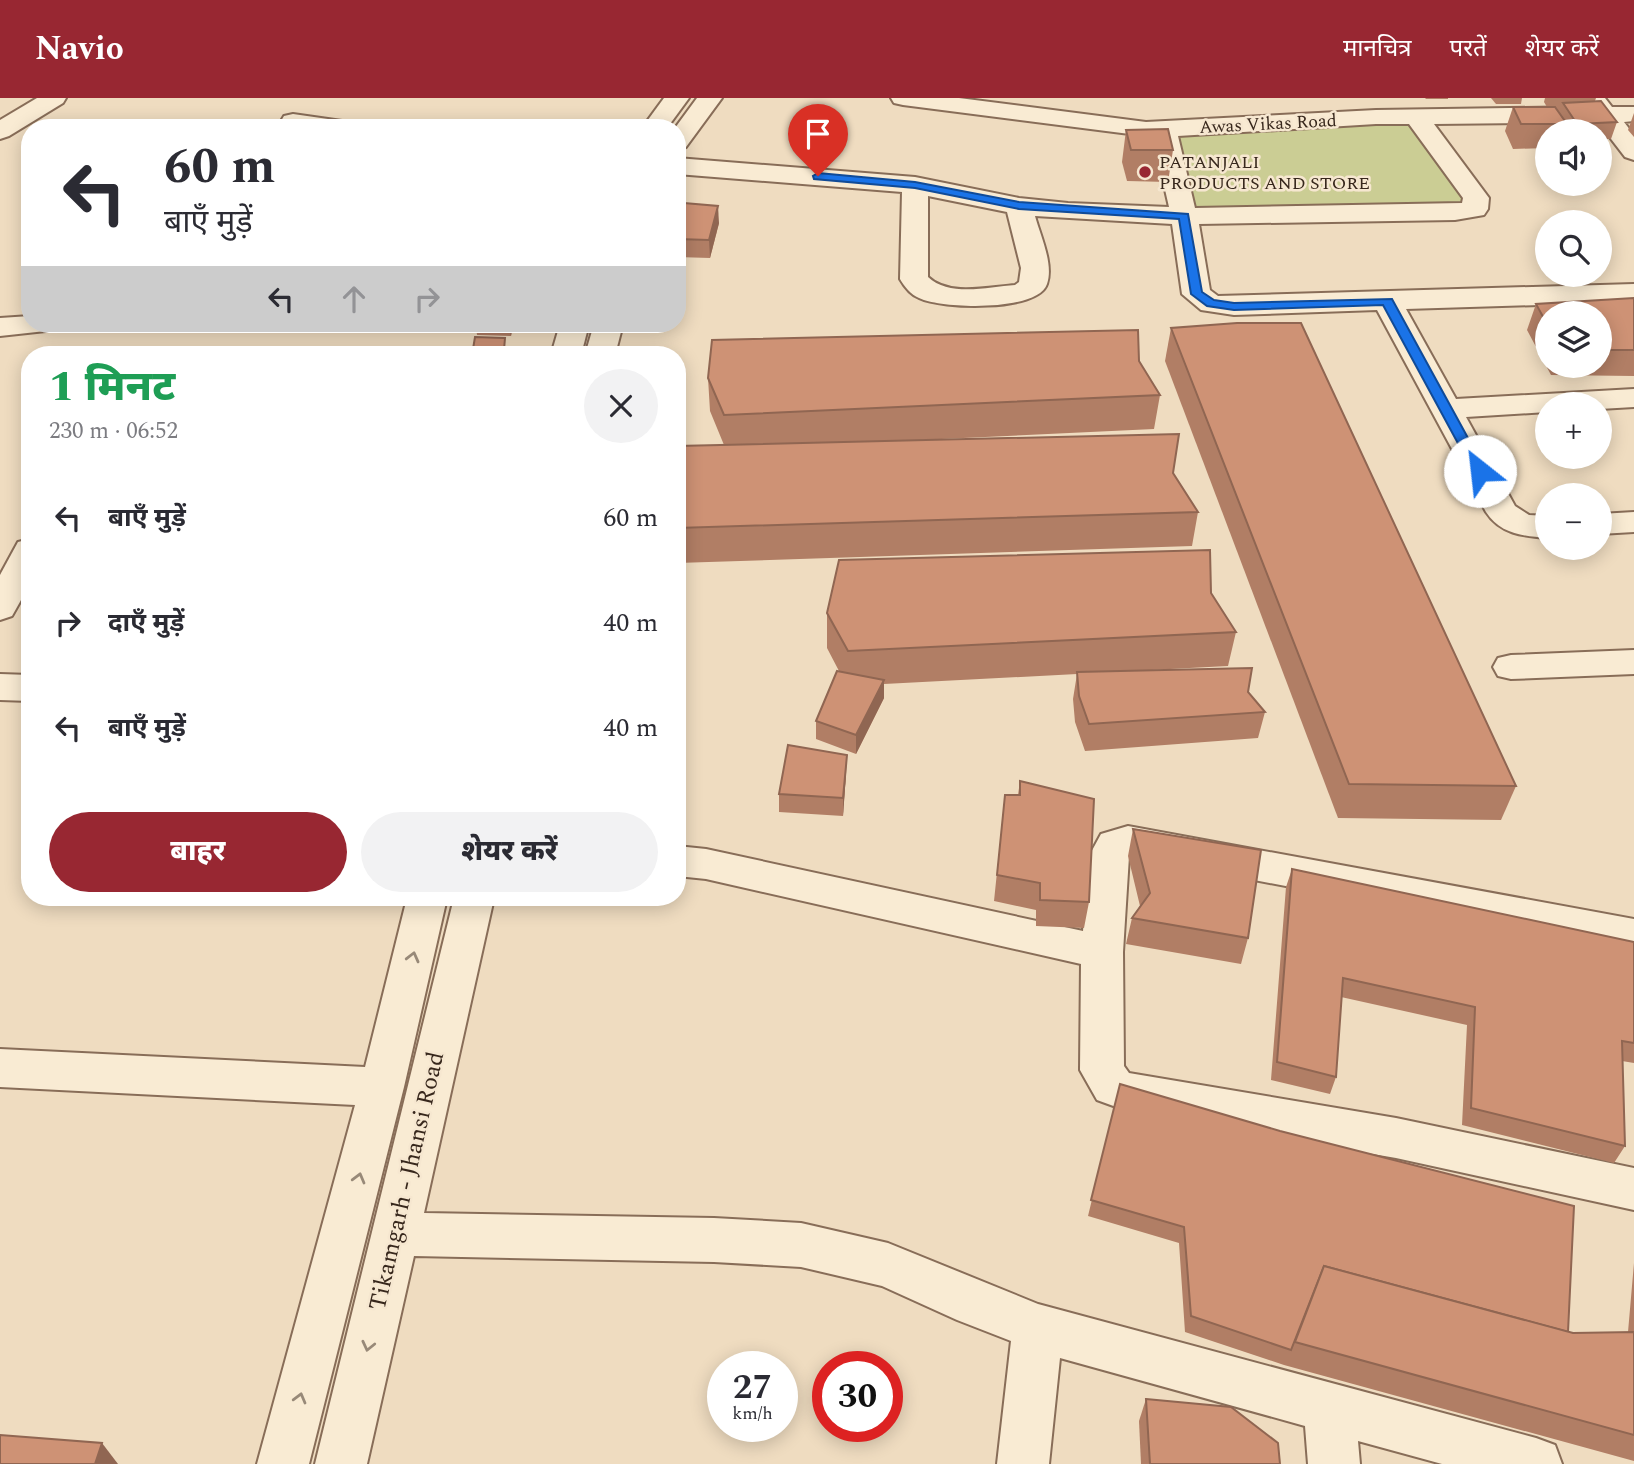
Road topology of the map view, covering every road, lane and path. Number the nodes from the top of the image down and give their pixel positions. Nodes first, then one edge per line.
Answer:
1 (677, 98) edge
2 (710, 98) edge
3 (903, 98) edge
4 (43, 100) edge
5 (935, 100) edge
6 (1599, 106) edge
7 (1634, 114) edge
8 (1416, 117) junction
9 (661, 119) edge
10 (1164, 129) junction
11 (686, 130) edge
12 (0, 131) edge
13 (1634, 152) edge
14 (686, 167) edge
15 (915, 185) junction
16 (1019, 206) junction
17 (1184, 216) junction
18 (1634, 293) edge
19 (1387, 301) junction
20 (1634, 398) edge
21 (1446, 409) junction
22 (1634, 522) edge
23 (1612, 523) edge
24 (1535, 526) edge
25 (21, 567) edge
26 (0, 608) edge
27 (1634, 662) edge
28 (1511, 667) dead end
29 (0, 687) edge
30 (21, 688) edge
31 (686, 861) edge
32 (425, 906) edge
33 (472, 906) edge
34 (1634, 936) edge
35 (1102, 952) junction
36 (0, 1068) edge
37 (382, 1087) junction
38 (1634, 1189) edge
39 (394, 1234) junction
40 (1038, 1328) junction
41 (1329, 1408) junction
42 (283, 1464) edge
43 (341, 1464) edge
44 (1023, 1464) edge
45 (1334, 1464) edge
46 (1536, 1464) edge

1 - 9 street
2 - 11 street
3 - 5 street, Awas Vikas Road
4 - 12 street
5 - 10 street, Awas Vikas Road
6 - 7 street, Awas Vikas Road
6 - 8 street, Awas Vikas Road
6 - 13 street
8 - 10 street, Awas Vikas Road
8 - 17 street
10 - 17 street
14 - 15 street
15 - 16 street
15 - 16 street
16 - 17 street
17 - 19 street
18 - 19 street
19 - 21 street
20 - 21 street
21 - 24 street
22 - 23 street
25 - 26 street
27 - 28 street
29 - 30 street
31 - 35 street
37 -> 32 street
33 - 39 street, Tikamgarh - Jhansi Road
34 - 35 street
35 - 38 street
36 - 37 street
42 -> 37 street
39 - 40 street
39 -> 43 street, Tikamgarh - Jhansi Road
40 - 41 street
40 - 44 street
41 - 45 street
41 - 46 street

